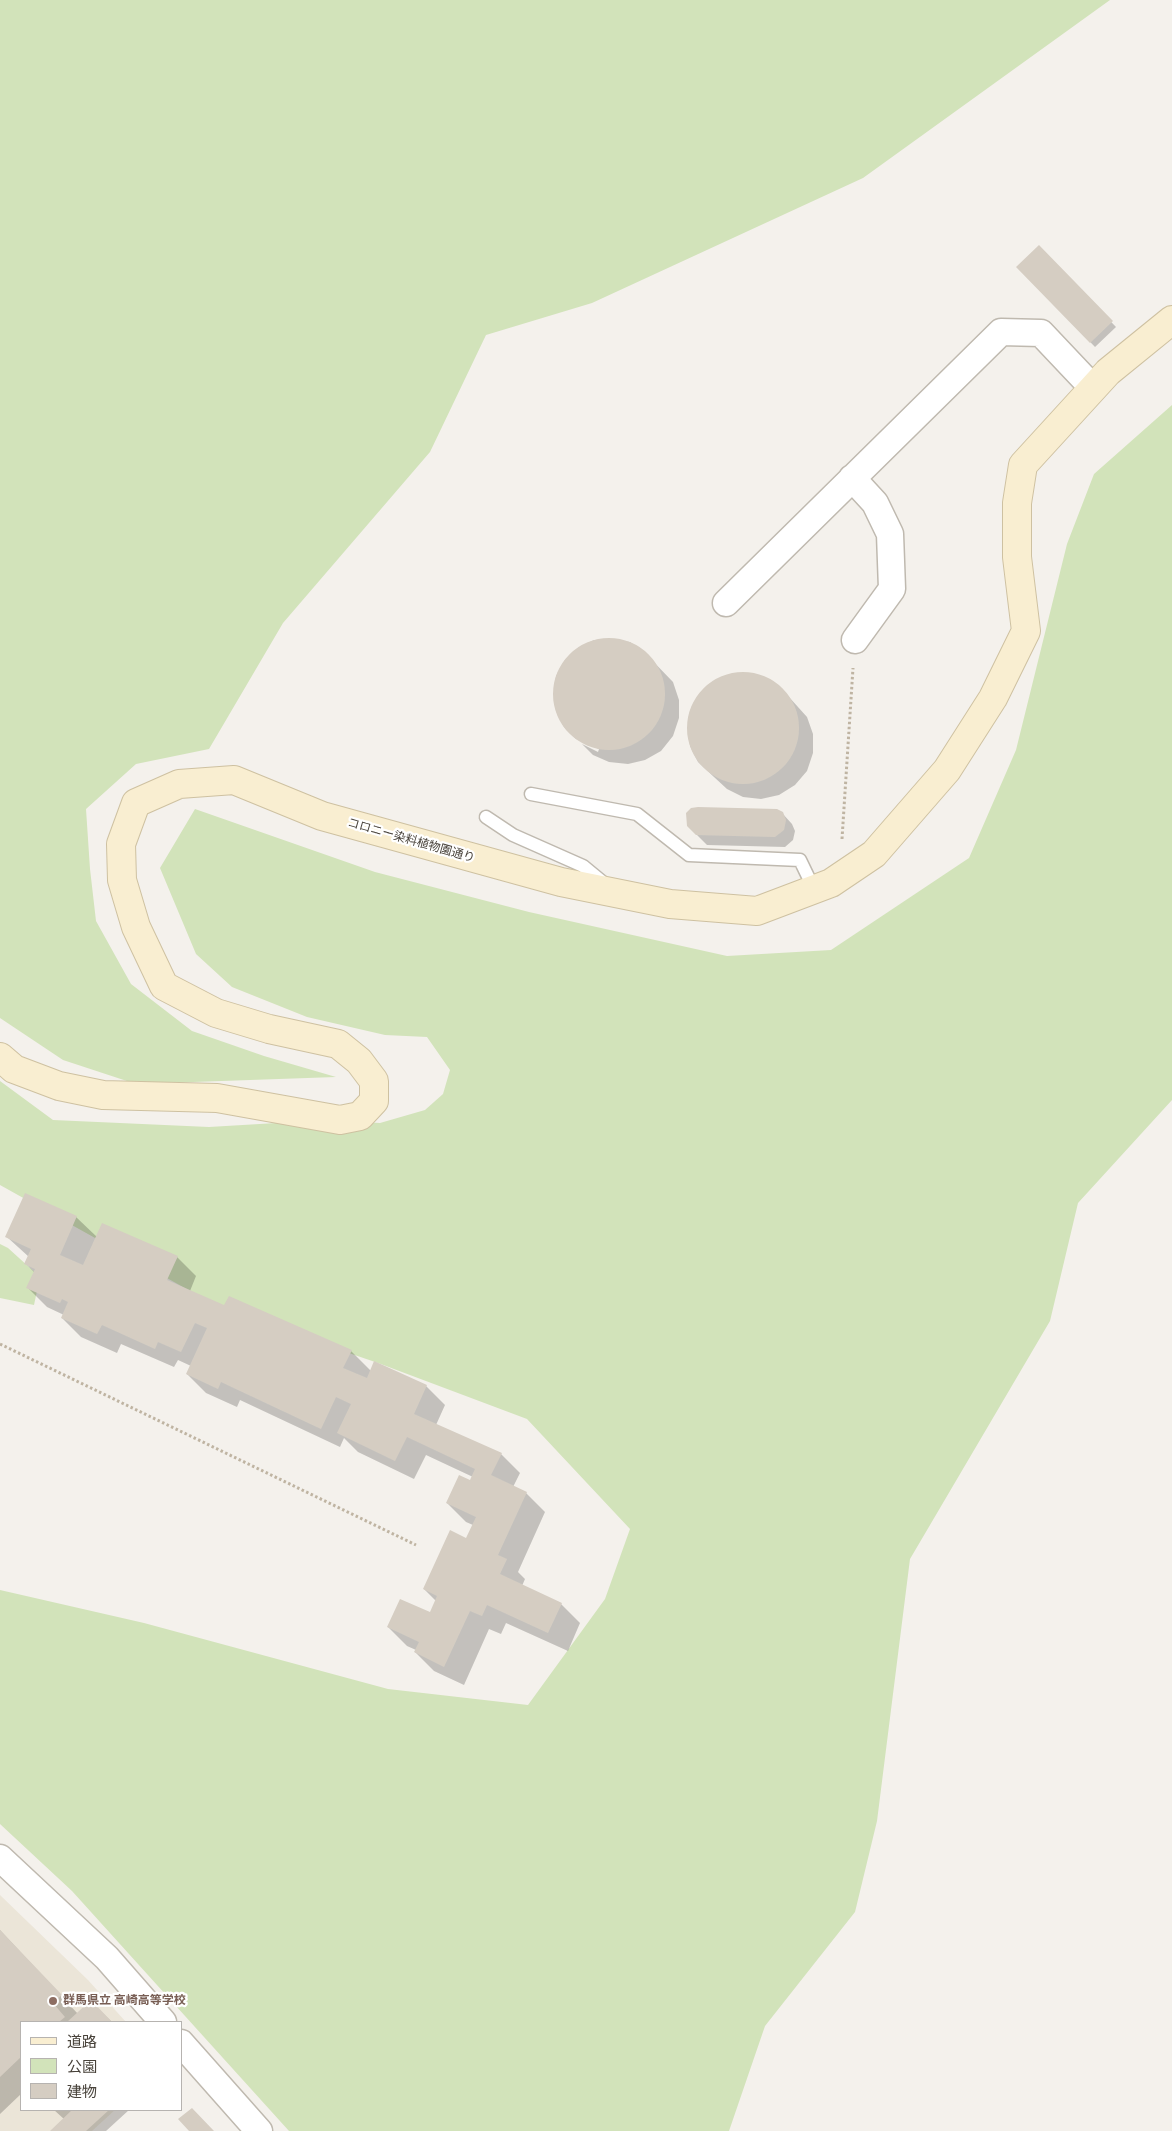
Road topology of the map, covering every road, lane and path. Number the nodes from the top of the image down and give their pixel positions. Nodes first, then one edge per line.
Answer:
1 (1172, 320) edge
2 (1093, 388) junction
3 (852, 478) junction
4 (726, 603) dead end
5 (854, 640) joint
6 (531, 794) dead end
7 (486, 817) dead end
8 (840, 877) junction
9 (814, 890) junction
10 (617, 894) junction
11 (0, 1057) edge
12 (0, 1344) edge
13 (416, 1545) dead end
14 (0, 1858) edge
15 (162, 2021) edge
16 (182, 2044) edge
17 (259, 2131) edge

1 - 2 street, コロニー染料植物園通り
2 - 3 street
2 - 8 street, コロニー染料植物園通り
3 - 4 street
3 - 5 street
5 - 8 path
6 - 9 lane
7 - 10 lane
8 - 9 street, コロニー染料植物園通り
9 - 10 street, コロニー染料植物園通り
10 - 11 street, コロニー染料植物園通り
12 - 13 path
14 - 15 street
16 - 17 street

